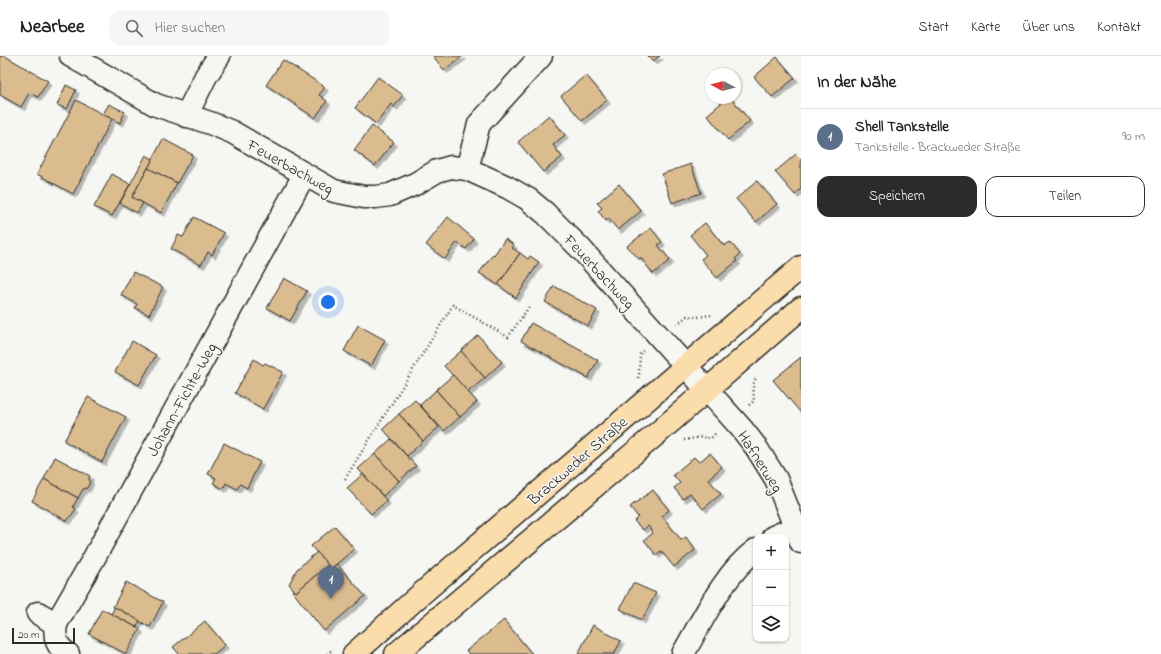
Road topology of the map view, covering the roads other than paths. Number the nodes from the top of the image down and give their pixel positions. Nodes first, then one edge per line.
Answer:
1 (71, 56) edge
2 (218, 56) edge
3 (541, 56) edge
4 (186, 116) junction
5 (467, 169) junction
6 (304, 174) junction
7 (801, 267) edge
8 (801, 308) edge
9 (686, 366) junction
10 (706, 389) junction
11 (798, 534) edge
12 (753, 552) edge
13 (38, 613) dead end
14 (56, 624) junction
15 (68, 654) edge
16 (354, 654) edge
17 (396, 654) edge
18 (683, 654) edge

1 - 4 street, Feuerbachweg
2 - 4 street
3 - 5 street
4 - 6 street, Feuerbachweg
5 - 6 street, Feuerbachweg
5 - 9 street, Feuerbachweg
6 - 14 street, Johann-Fichte-Weg
7 - 9 main road, Brackweder Straße
8 - 10 main road, Brackweder Straße
9 - 10 street, Feuerbachweg
9 - 16 main road, Brackweder Straße
10 - 11 street, Hafnerweg
10 - 17 main road, Brackweder Straße
12 - 18 street
13 - 14 street
14 - 15 street

